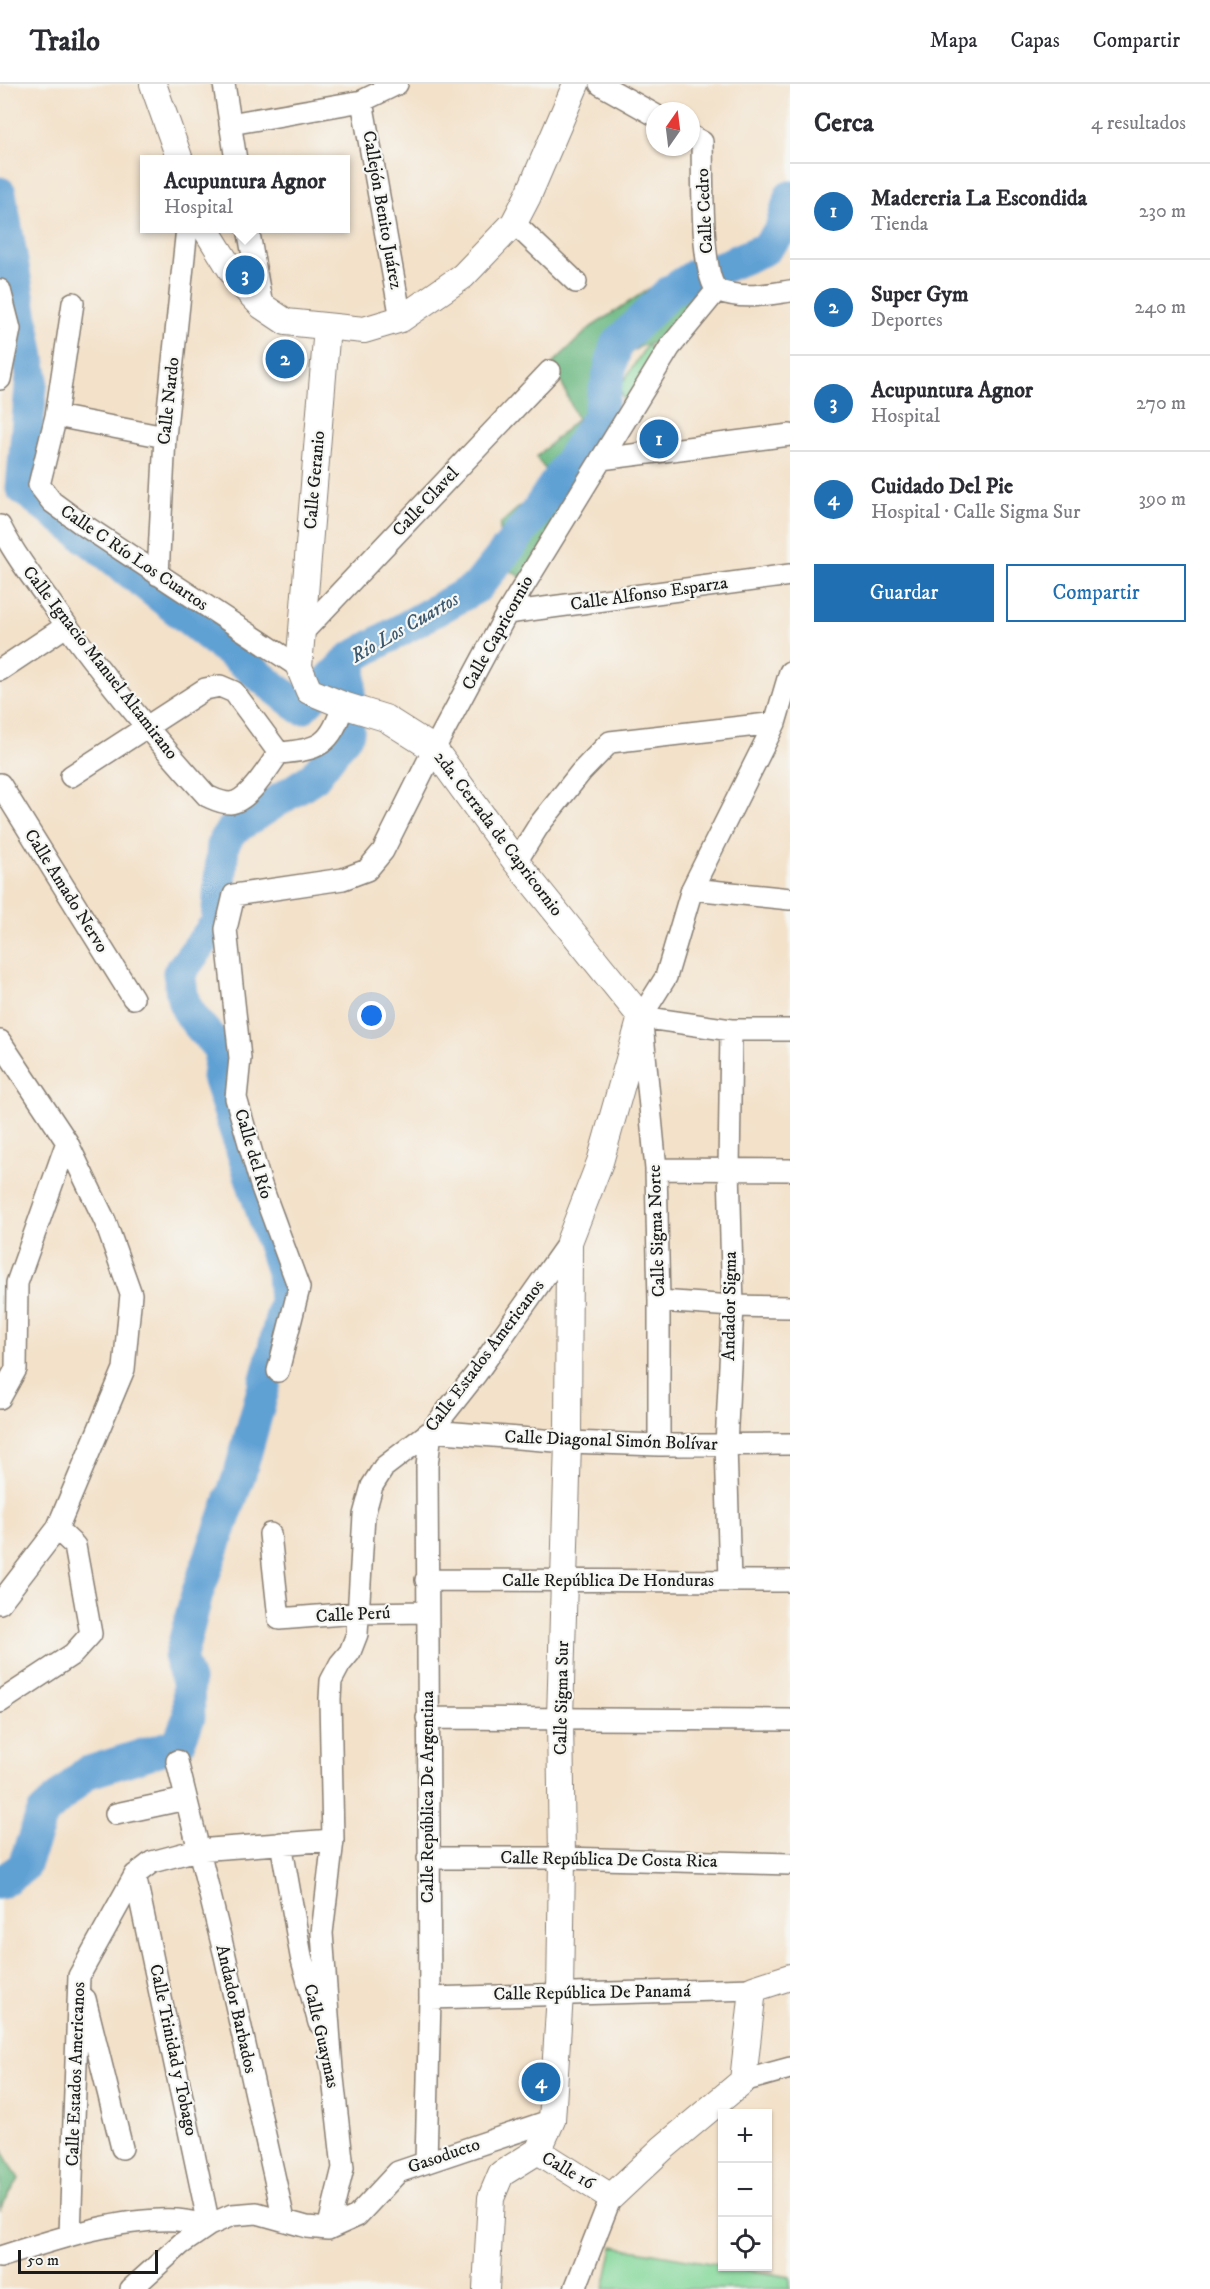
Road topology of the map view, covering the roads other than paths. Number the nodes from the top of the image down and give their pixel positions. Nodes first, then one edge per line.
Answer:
1 (153, 84) edge
2 (224, 84) edge
3 (576, 84) edge
4 (600, 84) edge
5 (391, 86) edge
6 (363, 101) junction
7 (646, 110) edge
8 (230, 124) junction
9 (700, 141) edge
10 (179, 155) edge
11 (235, 155) edge
12 (514, 223) junction
13 (186, 233) edge
14 (208, 233) edge
15 (249, 233) edge
16 (576, 282) dead end
17 (714, 286) junction
18 (0, 290) edge
19 (790, 291) edge
20 (73, 303) dead end
21 (262, 306) junction
22 (400, 319) junction
23 (327, 327) junction
24 (550, 371) dead end
25 (0, 379) edge
26 (56, 416) junction
27 (790, 435) edge
28 (165, 437) junction
29 (601, 459) junction
30 (0, 526) edge
31 (158, 574) junction
32 (790, 575) edge
33 (507, 613) junction
34 (66, 626) junction
35 (302, 633) junction
36 (299, 667) junction
37 (0, 670) edge
38 (790, 672) edge
39 (343, 705) junction
40 (775, 723) junction
41 (147, 729) junction
42 (434, 749) junction
43 (279, 753) junction
44 (71, 776) dead end
45 (0, 784) edge
46 (516, 862) junction
47 (692, 889) junction
48 (234, 895) joint
49 (790, 899) edge
50 (133, 998) dead end
51 (641, 1017) junction
52 (731, 1030) junction
53 (790, 1030) edge
54 (0, 1041) edge
55 (67, 1142) junction
56 (656, 1169) junction
57 (729, 1170) junction
58 (790, 1170) edge
59 (569, 1242) junction
60 (659, 1300) junction
61 (733, 1306) junction
62 (790, 1307) edge
63 (278, 1371) dead end
64 (0, 1398) edge
65 (431, 1431) junction
66 (568, 1442) junction
67 (790, 1444) edge
68 (659, 1445) junction
69 (726, 1445) junction
70 (57, 1529) junction
71 (270, 1534) dead end
72 (426, 1580) junction
73 (564, 1580) junction
74 (730, 1581) junction
75 (790, 1581) edge
76 (0, 1603) edge
77 (427, 1612) junction
78 (357, 1613) junction
79 (0, 1702) edge
80 (427, 1718) junction
81 (560, 1718) junction
82 (790, 1720) edge
83 (177, 1761) dead end
84 (186, 1799) junction
85 (116, 1814) dead end
86 (333, 1840) junction
87 (281, 1843) junction
88 (197, 1850) junction
89 (428, 1858) junction
90 (562, 1858) junction
91 (790, 1864) edge
92 (135, 1875) junction
93 (79, 1976) junction
94 (790, 1977) edge
95 (753, 1989) junction
96 (560, 1994) junction
97 (430, 1998) junction
98 (790, 2068) edge
99 (332, 2069) junction
100 (743, 2081) junction
101 (552, 2120) junction
102 (122, 2148) dead end
103 (538, 2151) junction
104 (426, 2162) junction
105 (611, 2197) junction
106 (284, 2220) junction
107 (209, 2225) junction
108 (328, 2229) junction
109 (70, 2235) junction
110 (0, 2257) edge
111 (131, 2289) edge
112 (486, 2289) edge
113 (575, 2289) edge

1 - 10 main road
2 - 8 street
3 - 12 main road
4 - 7 street
5 - 6 street
6 - 8 street
6 - 22 street, Callejón Benito Juárez
8 - 11 street
9 - 17 street, Calle Cedro
12 - 16 street
12 - 22 main road
13 - 28 street, Calle Nardo
14 - 21 main road
15 - 21 street
17 - 19 street
17 - 29 street, Calle Capricornio
18 - 25 street
20 - 26 street, Calle C Río Los Cuartos
21 - 23 main road
22 - 23 main road
23 - 35 main road, Calle Geranio
24 - 35 street, Calle Clavel
26 - 28 street
26 - 31 street, Calle C Río Los Cuartos
27 - 29 street
28 - 31 street, Calle Nardo
29 - 33 street, Calle Capricornio
30 - 34 street, Calle Ignacio Manuel Altamirano
31 - 36 street, Calle C Río Los Cuartos
32 - 33 street, Calle Alfonso Esparza
33 - 42 street, Calle Capricornio
34 - 37 street
34 - 41 street, Calle Ignacio Manuel Altamirano
35 - 36 main road, 2da. Cerrada de Capricornio
36 - 39 main road, 2da. Cerrada de Capricornio
38 - 40 street, Calle Estados Americanos
39 - 42 main road, 2da. Cerrada de Capricornio
39 - 43 street
40 - 46 street
40 - 47 street, Calle Estados Americanos
41 - 43 street
41 - 43 street, Calle Ignacio Manuel Altamirano
41 - 44 street
42 - 46 main road, 2da. Cerrada de Capricornio
42 - 48 street, Calle Capricornio
45 - 50 street, Calle Amado Nervo
46 - 51 main road, 2da. Cerrada de Capricornio
47 - 49 street
47 - 51 street, Calle Estados Americanos
48 - 63 street, Calle del Río
51 - 52 street
51 - 56 street, Calle Sigma Norte
51 - 59 main road, Calle Estados Americanos
52 - 53 street
52 - 57 street, Andador Sigma
54 - 55 street
55 - 64 street
55 - 70 street
56 - 57 street
56 - 60 street, Calle Sigma Norte
57 - 58 street
57 - 61 street, Andador Sigma
59 - 65 street, Calle Estados Americanos
59 - 66 main road, Calle Sigma Sur
60 - 61 street
60 - 68 street, Calle Sigma Norte
61 - 62 street
61 - 69 street, Andador Sigma
65 - 66 street, Calle Diagonal Simón Bolívar
65 - 72 street, Calle República De Argentina
65 - 78 street, Calle Estados Americanos
66 - 68 street, Calle Diagonal Simón Bolívar
66 - 73 main road, Calle Sigma Sur
67 - 69 street, Calle Diagonal Simón Bolívar
68 - 69 street, Calle Diagonal Simón Bolívar
69 - 74 street, Andador Sigma
70 - 76 street
70 - 79 street
71 - 78 street, Calle Perú
72 - 73 street, Calle República De Honduras
72 - 77 street, Calle República De Argentina
73 - 74 street, Calle República De Honduras
73 - 81 main road, Calle Sigma Sur
74 - 75 street, Calle República De Honduras
77 - 78 street, Calle Perú
77 - 80 street, Calle República De Argentina
78 - 86 street, Calle Estados Americanos
80 - 81 street
80 - 89 street, Calle República De Argentina
81 - 82 street
81 - 90 main road, Calle Sigma Sur
83 - 84 street, Andador Barbados
84 - 85 street
84 - 88 street, Andador Barbados
86 - 87 street, Calle Estados Americanos
86 - 99 street
87 - 88 street, Calle Estados Americanos
87 - 99 street, Calle Guaymas
88 - 92 street, Calle Estados Americanos
88 - 106 street, Andador Barbados
89 - 90 street, Calle República De Costa Rica
89 - 97 street, Calle República De Argentina
90 - 91 street, Calle República De Costa Rica
90 - 96 main road, Calle Sigma Sur
92 - 93 street, Calle Estados Americanos
92 - 107 street, Calle Trinidad y Tobago
93 - 102 street
93 - 109 street, Calle Estados Americanos
94 - 95 main road
95 - 96 street, Calle República De Panamá
95 - 100 main road
96 - 97 street, Calle República De Panamá
96 - 101 main road, Calle Sigma Sur
97 - 104 street, Calle República De Argentina
98 - 100 street
99 - 108 street, Calle Guaymas
100 - 105 main road
101 - 103 main road, Calle Sigma Sur
101 - 104 street, Gasoducto
103 - 105 main road, Calle 16
103 - 112 main road, Calle 16
104 - 108 street, Gasoducto
105 - 113 street
106 - 107 street
106 - 108 street
107 - 109 street
107 - 111 street
109 - 110 street

